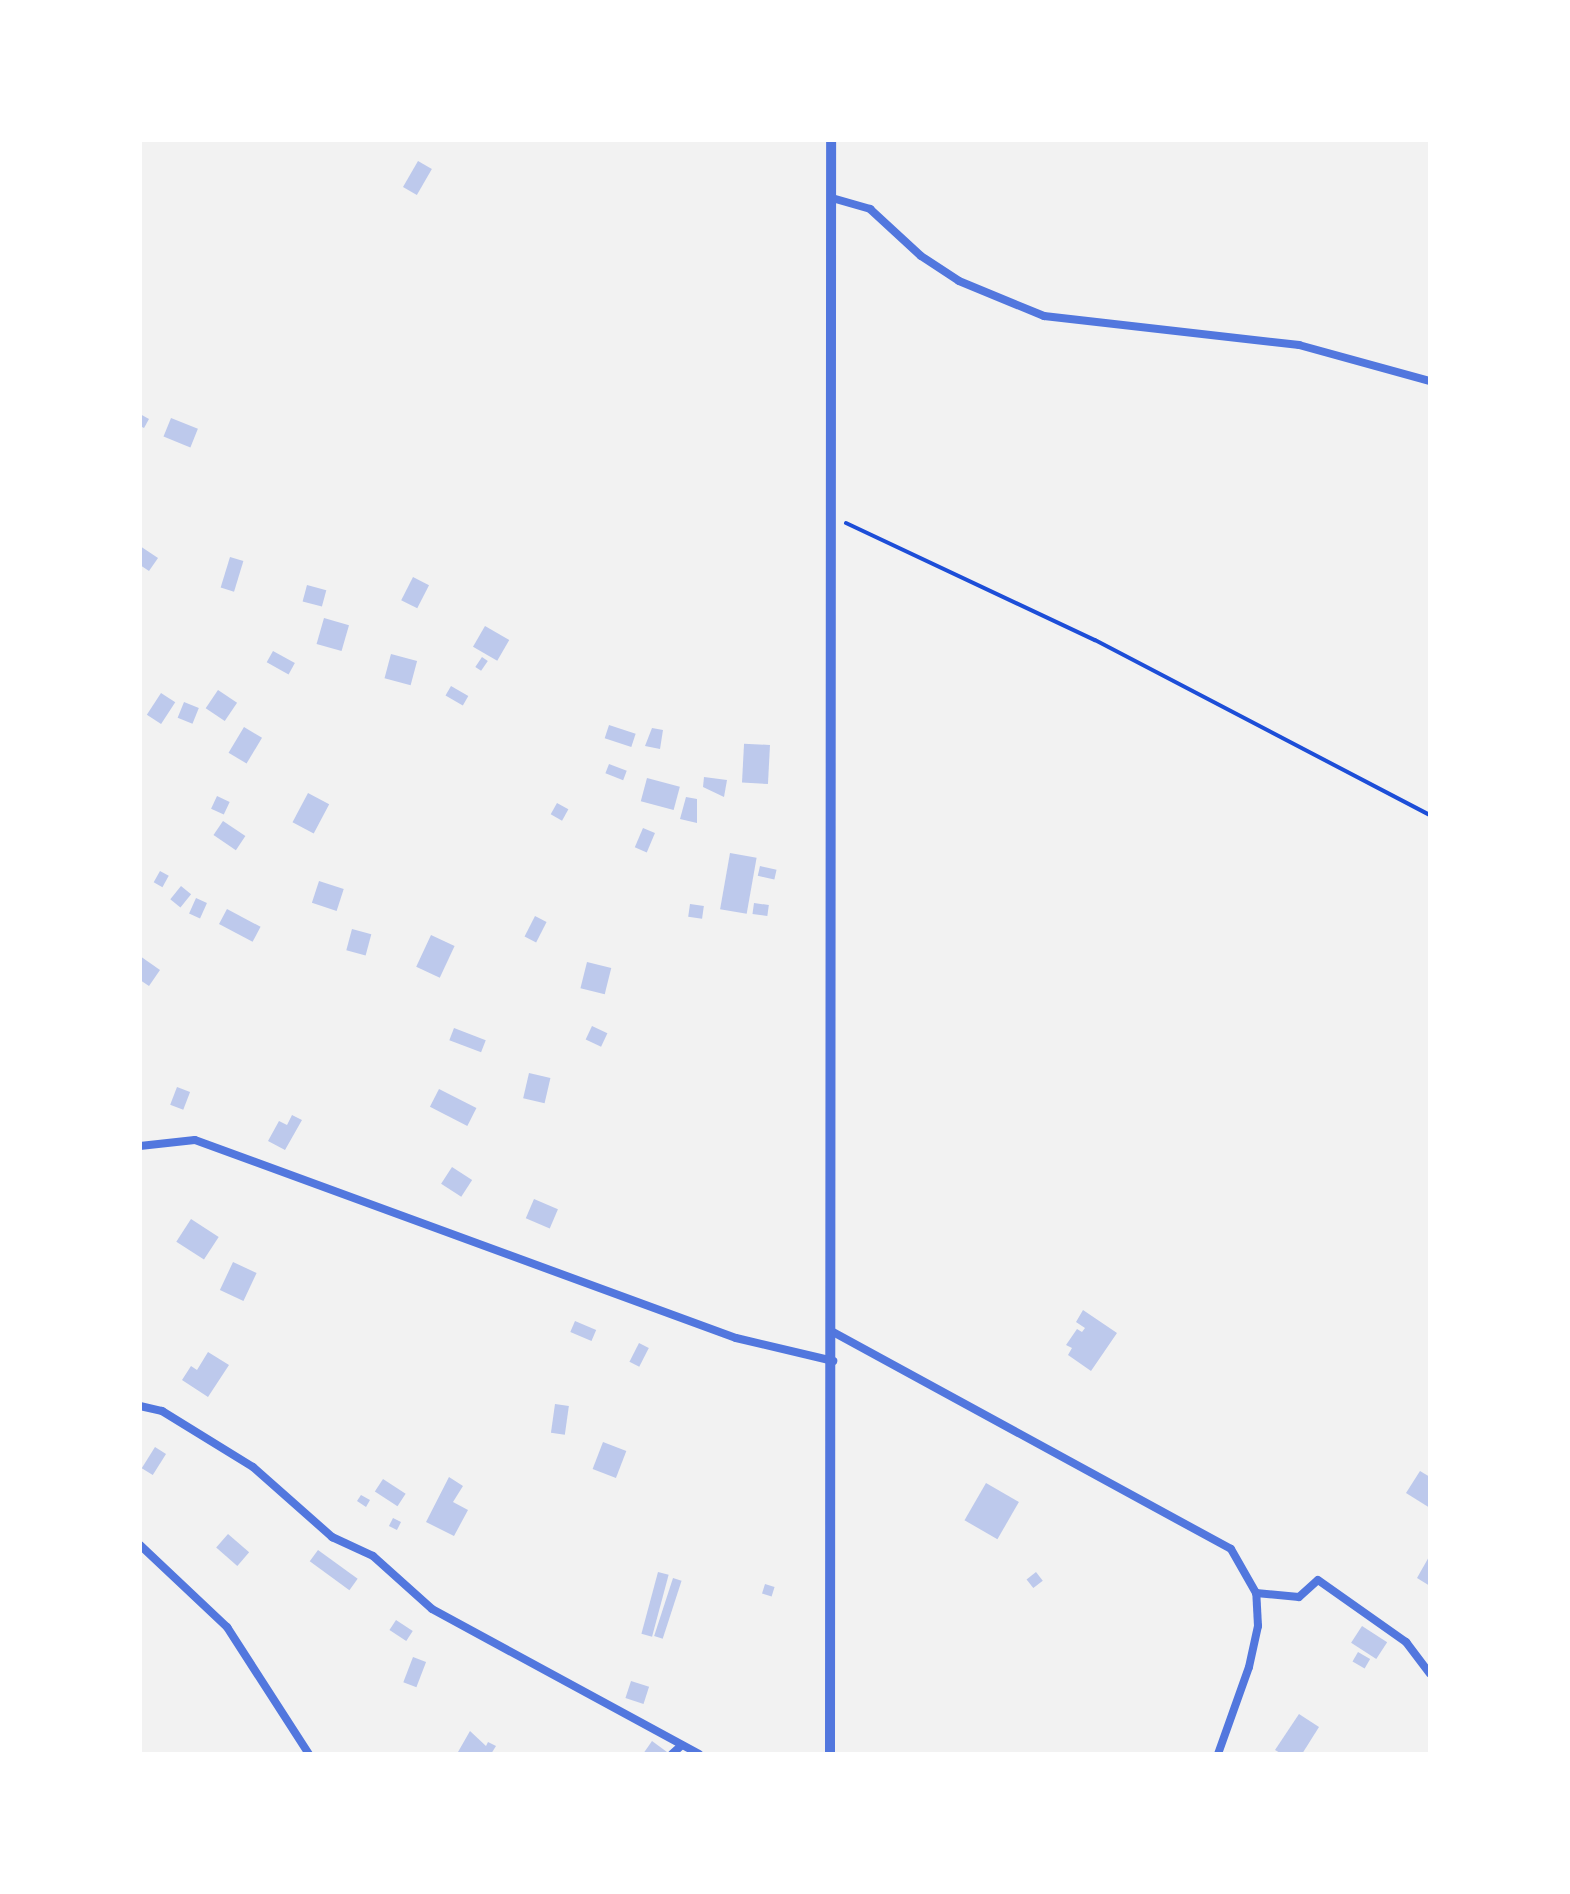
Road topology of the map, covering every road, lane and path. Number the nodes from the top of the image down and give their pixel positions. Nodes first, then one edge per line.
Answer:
1 (831, 140) edge
2 (832, 198) junction
3 (1430, 381) edge
4 (828, 516) junction
5 (1430, 815) edge
6 (140, 1146) edge
7 (833, 1332) junction
8 (833, 1361) junction
9 (140, 1406) edge
10 (140, 1545) edge
11 (1256, 1593) junction
12 (1430, 1674) edge
13 (682, 1745) junction
14 (309, 1754) edge
15 (672, 1754) edge
16 (699, 1754) edge
17 (830, 1754) edge
18 (1218, 1754) edge

1 - 2 street
2 - 3 street
2 - 4 street
4 - 5 path
4 - 7 street
6 - 8 street
7 - 8 street
7 - 11 street
8 - 17 street
9 - 13 street
10 - 14 street
11 - 12 street
11 - 18 street
13 - 15 street
13 - 16 street

